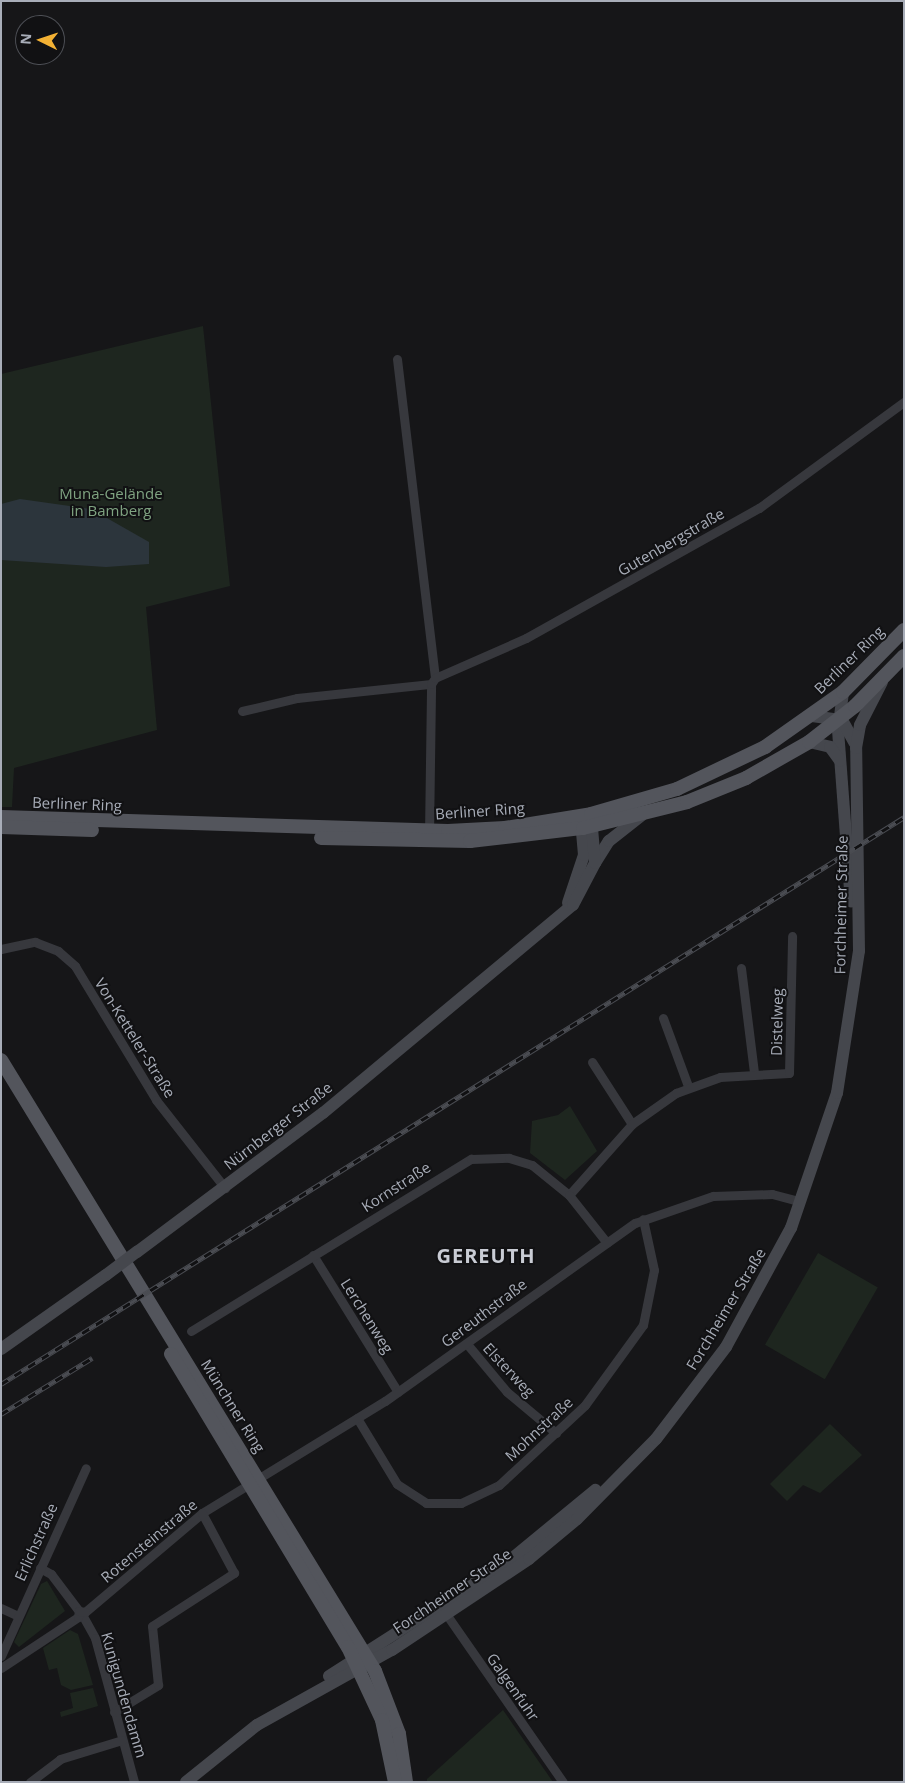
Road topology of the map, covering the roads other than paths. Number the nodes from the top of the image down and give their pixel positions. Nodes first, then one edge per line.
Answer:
1 (397, 359) dead end
2 (904, 402) edge
3 (904, 630) edge
4 (904, 656) edge
5 (886, 676) junction
6 (433, 681) junction
7 (843, 692) junction
8 (242, 711) dead end
9 (812, 716) junction
10 (839, 718) junction
11 (808, 742) junction
12 (856, 748) junction
13 (842, 764) junction
14 (642, 815) junction
15 (1, 817) edge
16 (587, 821) junction
17 (1, 827) edge
18 (428, 836) junction
19 (596, 863) junction
20 (563, 912) junction
21 (792, 936) dead end
22 (1, 949) edge
23 (741, 968) dead end
24 (663, 1018) dead end
25 (1, 1060) edge
26 (592, 1062) dead end
27 (754, 1072) junction
28 (1, 1076) edge
29 (688, 1086) junction
30 (632, 1124) junction
31 (225, 1188) junction
32 (569, 1195) junction
33 (794, 1200) junction
34 (643, 1219) junction
35 (607, 1243) junction
36 (313, 1255) junction
37 (190, 1331) dead end
38 (466, 1344) junction
39 (1, 1350) edge
40 (398, 1392) junction
41 (357, 1418) junction
42 (556, 1433) junction
43 (86, 1468) dead end
44 (253, 1480) junction
45 (202, 1513) junction
46 (40, 1568) junction
47 (1, 1608) edge
48 (444, 1611) junction
49 (81, 1614) junction
50 (18, 1616) junction
51 (1, 1656) edge
52 (363, 1661) junction
53 (1, 1668) edge
54 (114, 1712) junction
55 (122, 1740) junction
56 (30, 1782) edge
57 (134, 1782) edge
58 (186, 1782) edge
59 (395, 1782) edge
60 (406, 1782) edge
61 (563, 1782) edge

1 - 6 street
2 - 6 street, Gutenbergstraße
3 - 7 main road, Berliner Ring
4 - 5 main road, Berliner Ring
5 - 10 main road, Berliner Ring
5 - 12 street, Forchheimer Straße
6 - 8 street, Gutenbergstraße
6 - 18 street
7 - 9 main road, Berliner Ring
7 - 10 street, Forchheimer Straße
9 - 10 street
9 - 16 main road, Berliner Ring
10 - 11 main road, Berliner Ring
10 - 12 street
10 - 13 street, Forchheimer Straße
11 - 13 street
11 - 14 main road, Berliner Ring
12 - 48 street, Forchheimer Straße
13 - 33 street, Forchheimer Straße
14 - 16 main road, Berliner Ring
14 - 19 street
15 - 18 main road, Berliner Ring
16 - 18 main road, Berliner Ring
16 - 19 street, Nürnberger Straße
16 - 20 street, Nürnberger Straße
17 - 18 main road, Berliner Ring
19 - 20 street, Nürnberger Straße
20 - 31 street, Nürnberger Straße
21 - 27 street, Distelweg
22 - 31 street, Von-Ketteler-Straße
23 - 27 street, Distelweg
24 - 29 street
25 - 44 main road, Münchner Ring
26 - 30 street
27 - 29 street, Distelweg
28 - 44 main road, Münchner Ring
29 - 30 street, Distelweg
30 - 32 street, Distelweg
31 - 39 street, Nürnberger Straße, bridge
32 - 35 street, Kornstraße
32 - 36 street, Kornstraße
33 - 34 street, Gereuthstraße
33 - 48 street, Forchheimer Straße
34 - 35 street, Gereuthstraße
34 - 42 street, Mohnstraße
35 - 38 street, Gereuthstraße
36 - 37 street, Kornstraße
36 - 40 street, Lerchenweg
38 - 40 street, Gereuthstraße
38 - 42 street, Elsterweg
40 - 41 street, Gereuthstraße
41 - 42 street, Mohnstraße
41 - 44 street, Gereuthstraße
43 - 46 street, Erlichstraße
44 - 45 street, Rotensteinstraße
44 - 52 main road, Münchner Ring
45 - 49 street, Rotensteinstraße
45 - 54 street
46 - 49 street, Kunigundendamm
46 - 50 street, Erlichstraße
47 - 50 street
48 - 52 street, Forchheimer Straße
48 - 61 street, Galgenfuhr
49 - 53 street, Rotensteinstraße
49 - 54 street, Kunigundendamm
50 - 51 street, Erlichstraße
52 - 58 street, Forchheimer Straße
52 - 59 main road, Münchner Ring
52 - 60 main road, Münchner Ring
54 - 55 street, Kunigundendamm
55 - 56 street
55 - 57 street, Kunigundendamm

